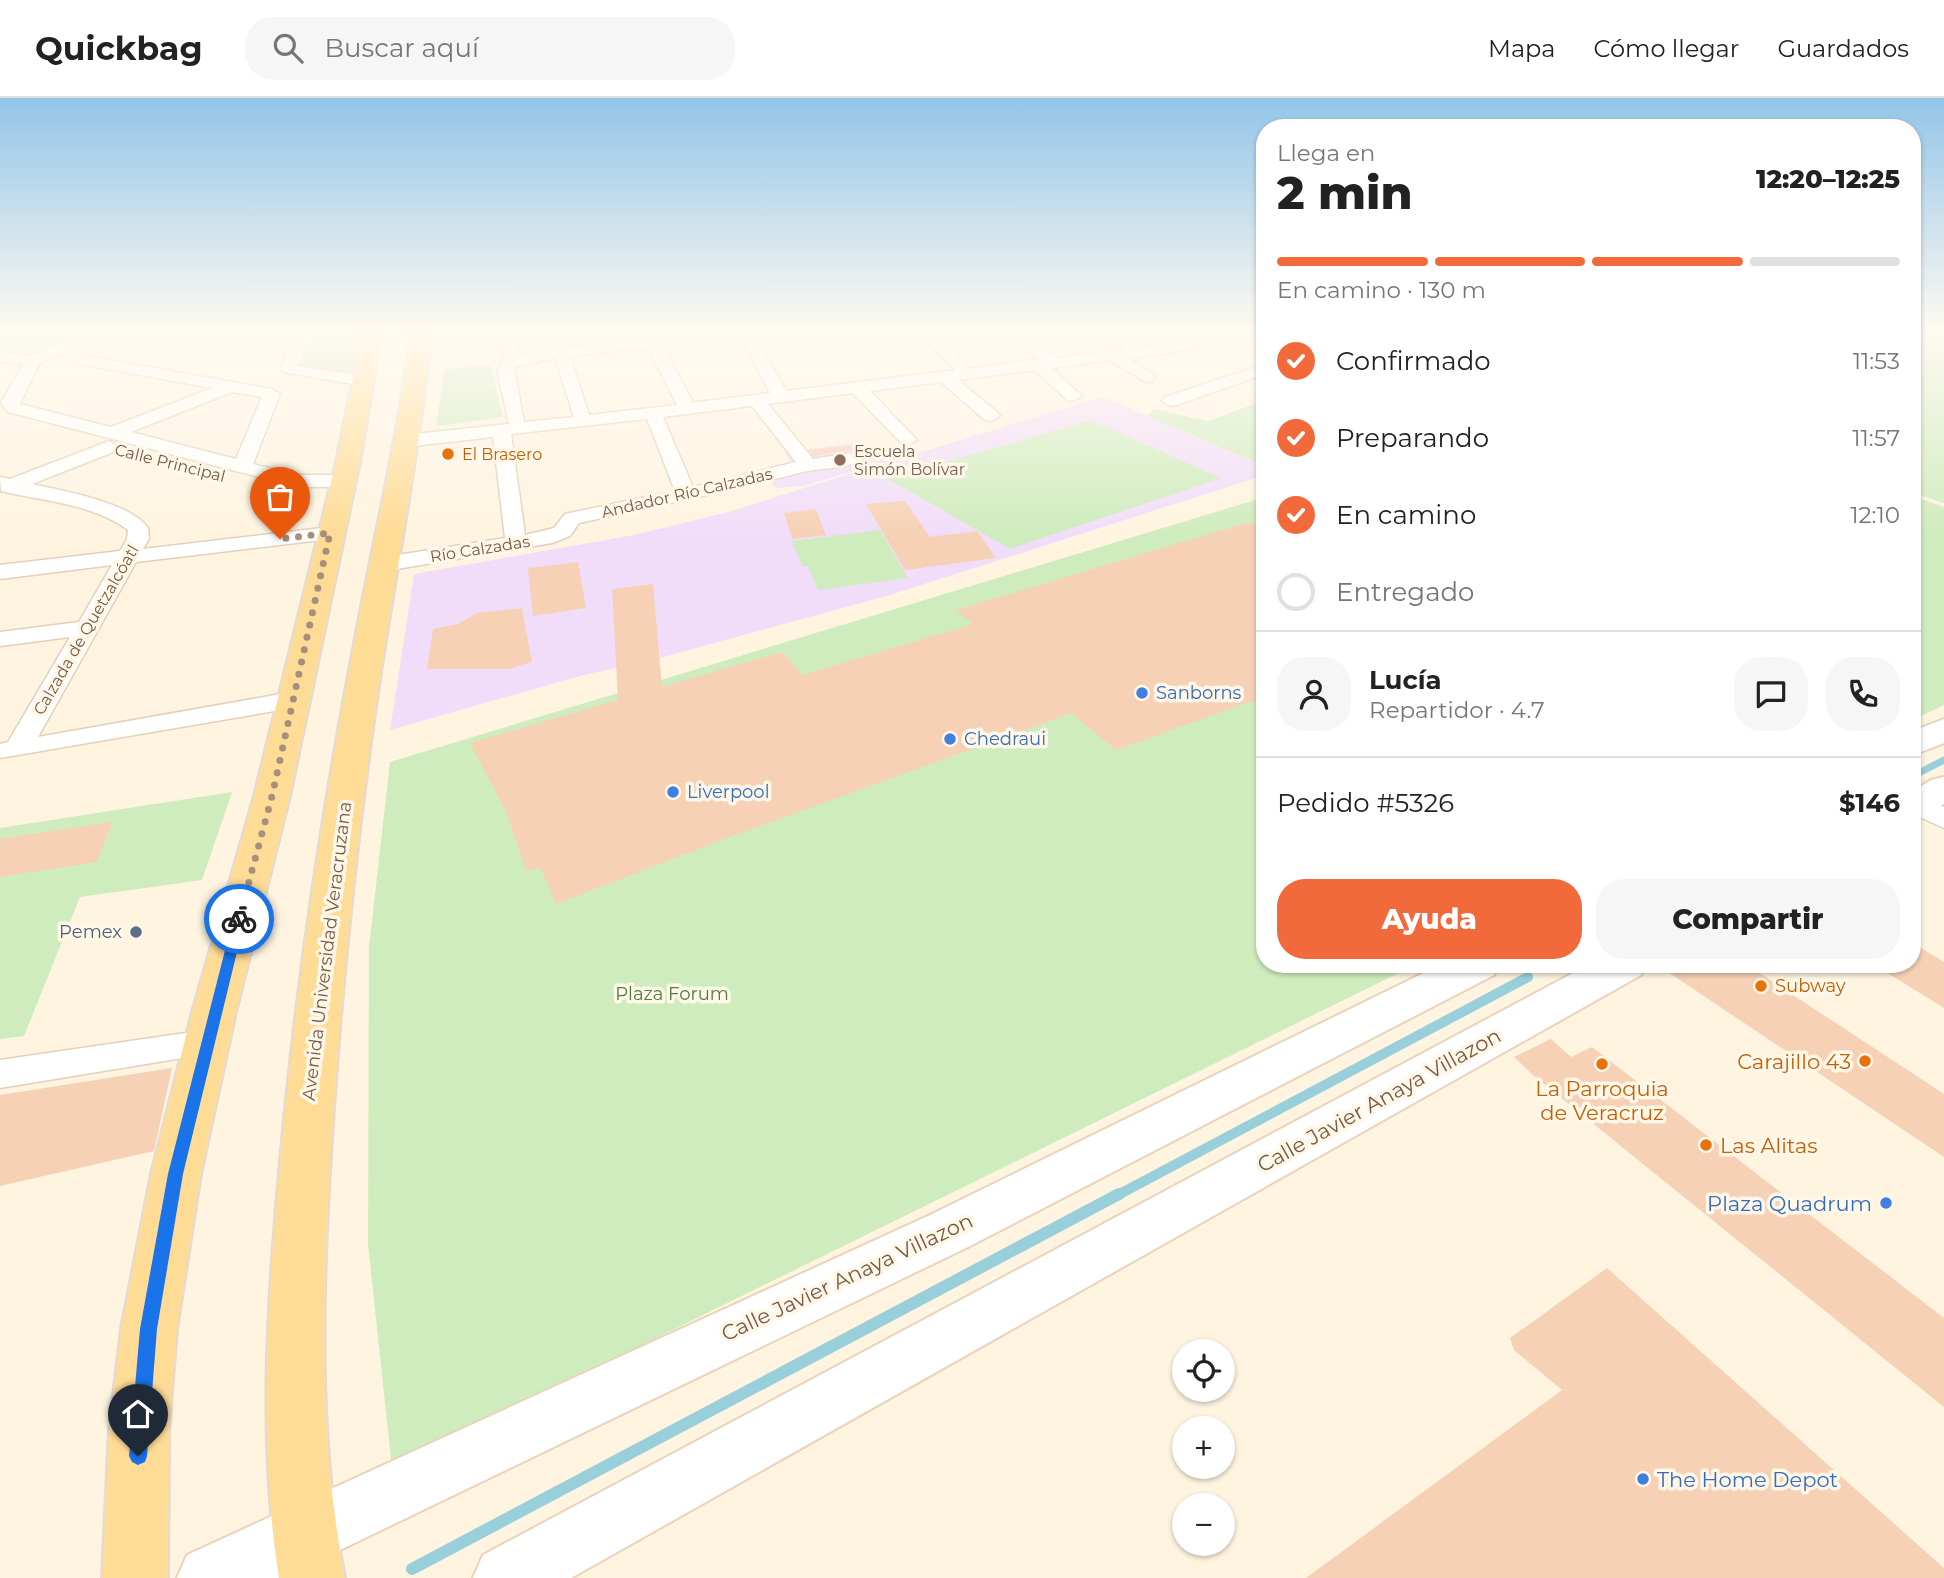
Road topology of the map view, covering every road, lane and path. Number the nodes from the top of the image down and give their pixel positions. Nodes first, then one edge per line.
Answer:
1 (11, 398) edge
2 (206, 398) edge
3 (270, 398) edge
4 (365, 398) edge
5 (406, 398) edge
6 (507, 398) edge
7 (576, 398) edge
8 (681, 398) edge
9 (718, 398) edge
10 (762, 398) edge
11 (868, 398) edge
12 (970, 398) edge
13 (1180, 398) edge
14 (756, 400) junction
15 (683, 401) junction
16 (1171, 401) dead end
17 (653, 413) junction
18 (581, 414) junction
19 (991, 416) dead end
20 (0, 420) edge
21 (508, 426) junction
22 (111, 440) junction
23 (908, 440) dead end
24 (850, 459) dead end
25 (243, 465) junction
26 (812, 465) junction
27 (372, 473) junction
28 (4, 486) edge
29 (687, 495) junction
30 (567, 522) joint
31 (516, 544) junction
32 (128, 556) junction
33 (385, 564) junction
34 (0, 572) edge
35 (85, 628) junction
36 (0, 639) edge
37 (292, 700) junction
38 (1944, 729) edge
39 (1921, 741) edge
40 (9, 750) edge
41 (1461, 973) edge
42 (1588, 973) edge
43 (206, 1043) junction
44 (0, 1074) edge
45 (307, 1555) edge
46 (135, 1578) edge
47 (210, 1578) edge
48 (506, 1578) edge

1 - 22 street, Calle Principal
2 - 22 street
3 - 25 street
4 - 27 main road, Avenida Universidad Veracruzana
5 - 27 main road, Avenida Universidad Veracruzana
6 - 21 street
7 - 18 street
8 - 15 street
9 - 15 street
10 - 14 street
11 - 23 street
12 - 19 street
13 - 16 street
14 - 17 street
14 - 26 street
15 - 18 street
17 - 21 street
17 - 29 street
18 - 21 street
20 - 22 street, Calle Principal
21 - 27 street
21 - 31 street
22 - 25 street, Calle Principal
22 - 27 street, Calle Principal
22 - 28 street
24 - 26 street, Andador Río Calzadas
25 - 27 street, Calle Principal
26 - 29 street, Andador Río Calzadas
27 - 32 street
27 - 33 main road, Avenida Universidad Veracruzana
27 - 37 main road, Avenida Universidad Veracruzana
28 - 32 street, Calzada de Quetzalcóatl
29 - 30 street, Andador Río Calzadas
30 - 31 street, Río Calzadas
31 - 33 street, Río Calzadas
32 - 34 street
32 - 35 street, Calzada de Quetzalcóatl
33 - 45 main road, Avenida Universidad Veracruzana
35 - 36 street
35 - 40 street, Calzada de Quetzalcóatl
37 - 40 street, Calzada de Quetzalcóatl
37 - 43 main road, Avenida Universidad Veracruzana
38 - 39 street
41 - 45 street, Calle Javier Anaya Villazon
42 - 48 street, Calle Javier Anaya Villazon
43 - 44 street
43 - 46 main road, Avenida Universidad Veracruzana
45 - 47 street, Calle Javier Anaya Villazon

